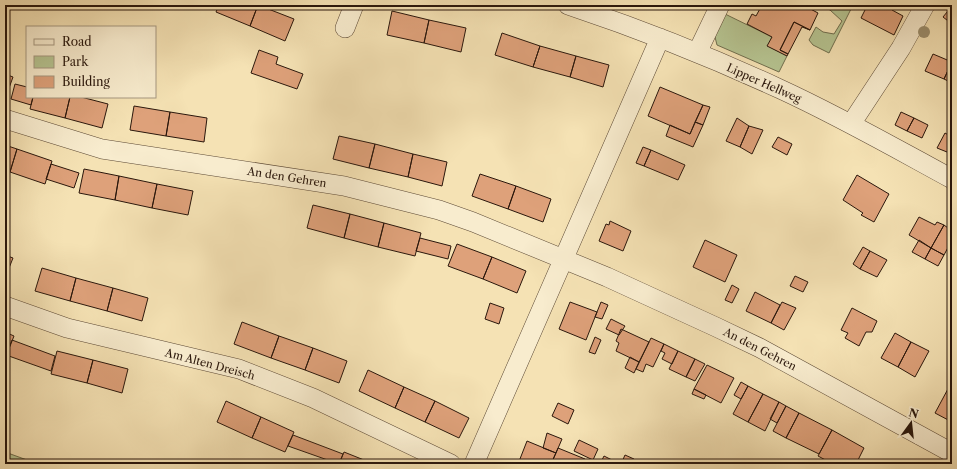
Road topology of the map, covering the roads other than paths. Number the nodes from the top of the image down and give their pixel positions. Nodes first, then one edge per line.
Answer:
1 (354, 5) edge
2 (568, 5) edge
3 (720, 5) edge
4 (925, 5) edge
5 (344, 28) dead end
6 (660, 38) junction
7 (697, 53) junction
8 (5, 119) edge
9 (851, 124) junction
10 (952, 179) edge
11 (563, 258) junction
12 (5, 306) edge
13 (952, 453) edge
14 (451, 464) edge
15 (474, 464) edge

1 - 5 street
2 - 6 street, Lipper Hellweg
3 - 7 street
4 - 9 street
6 - 7 street, Lipper Hellweg
6 - 11 street
7 - 9 street, Lipper Hellweg
8 - 11 street, An den Gehren
9 - 10 street, Lipper Hellweg
11 - 13 street, An den Gehren
11 - 15 street
12 - 14 street, Am Alten Dreisch

